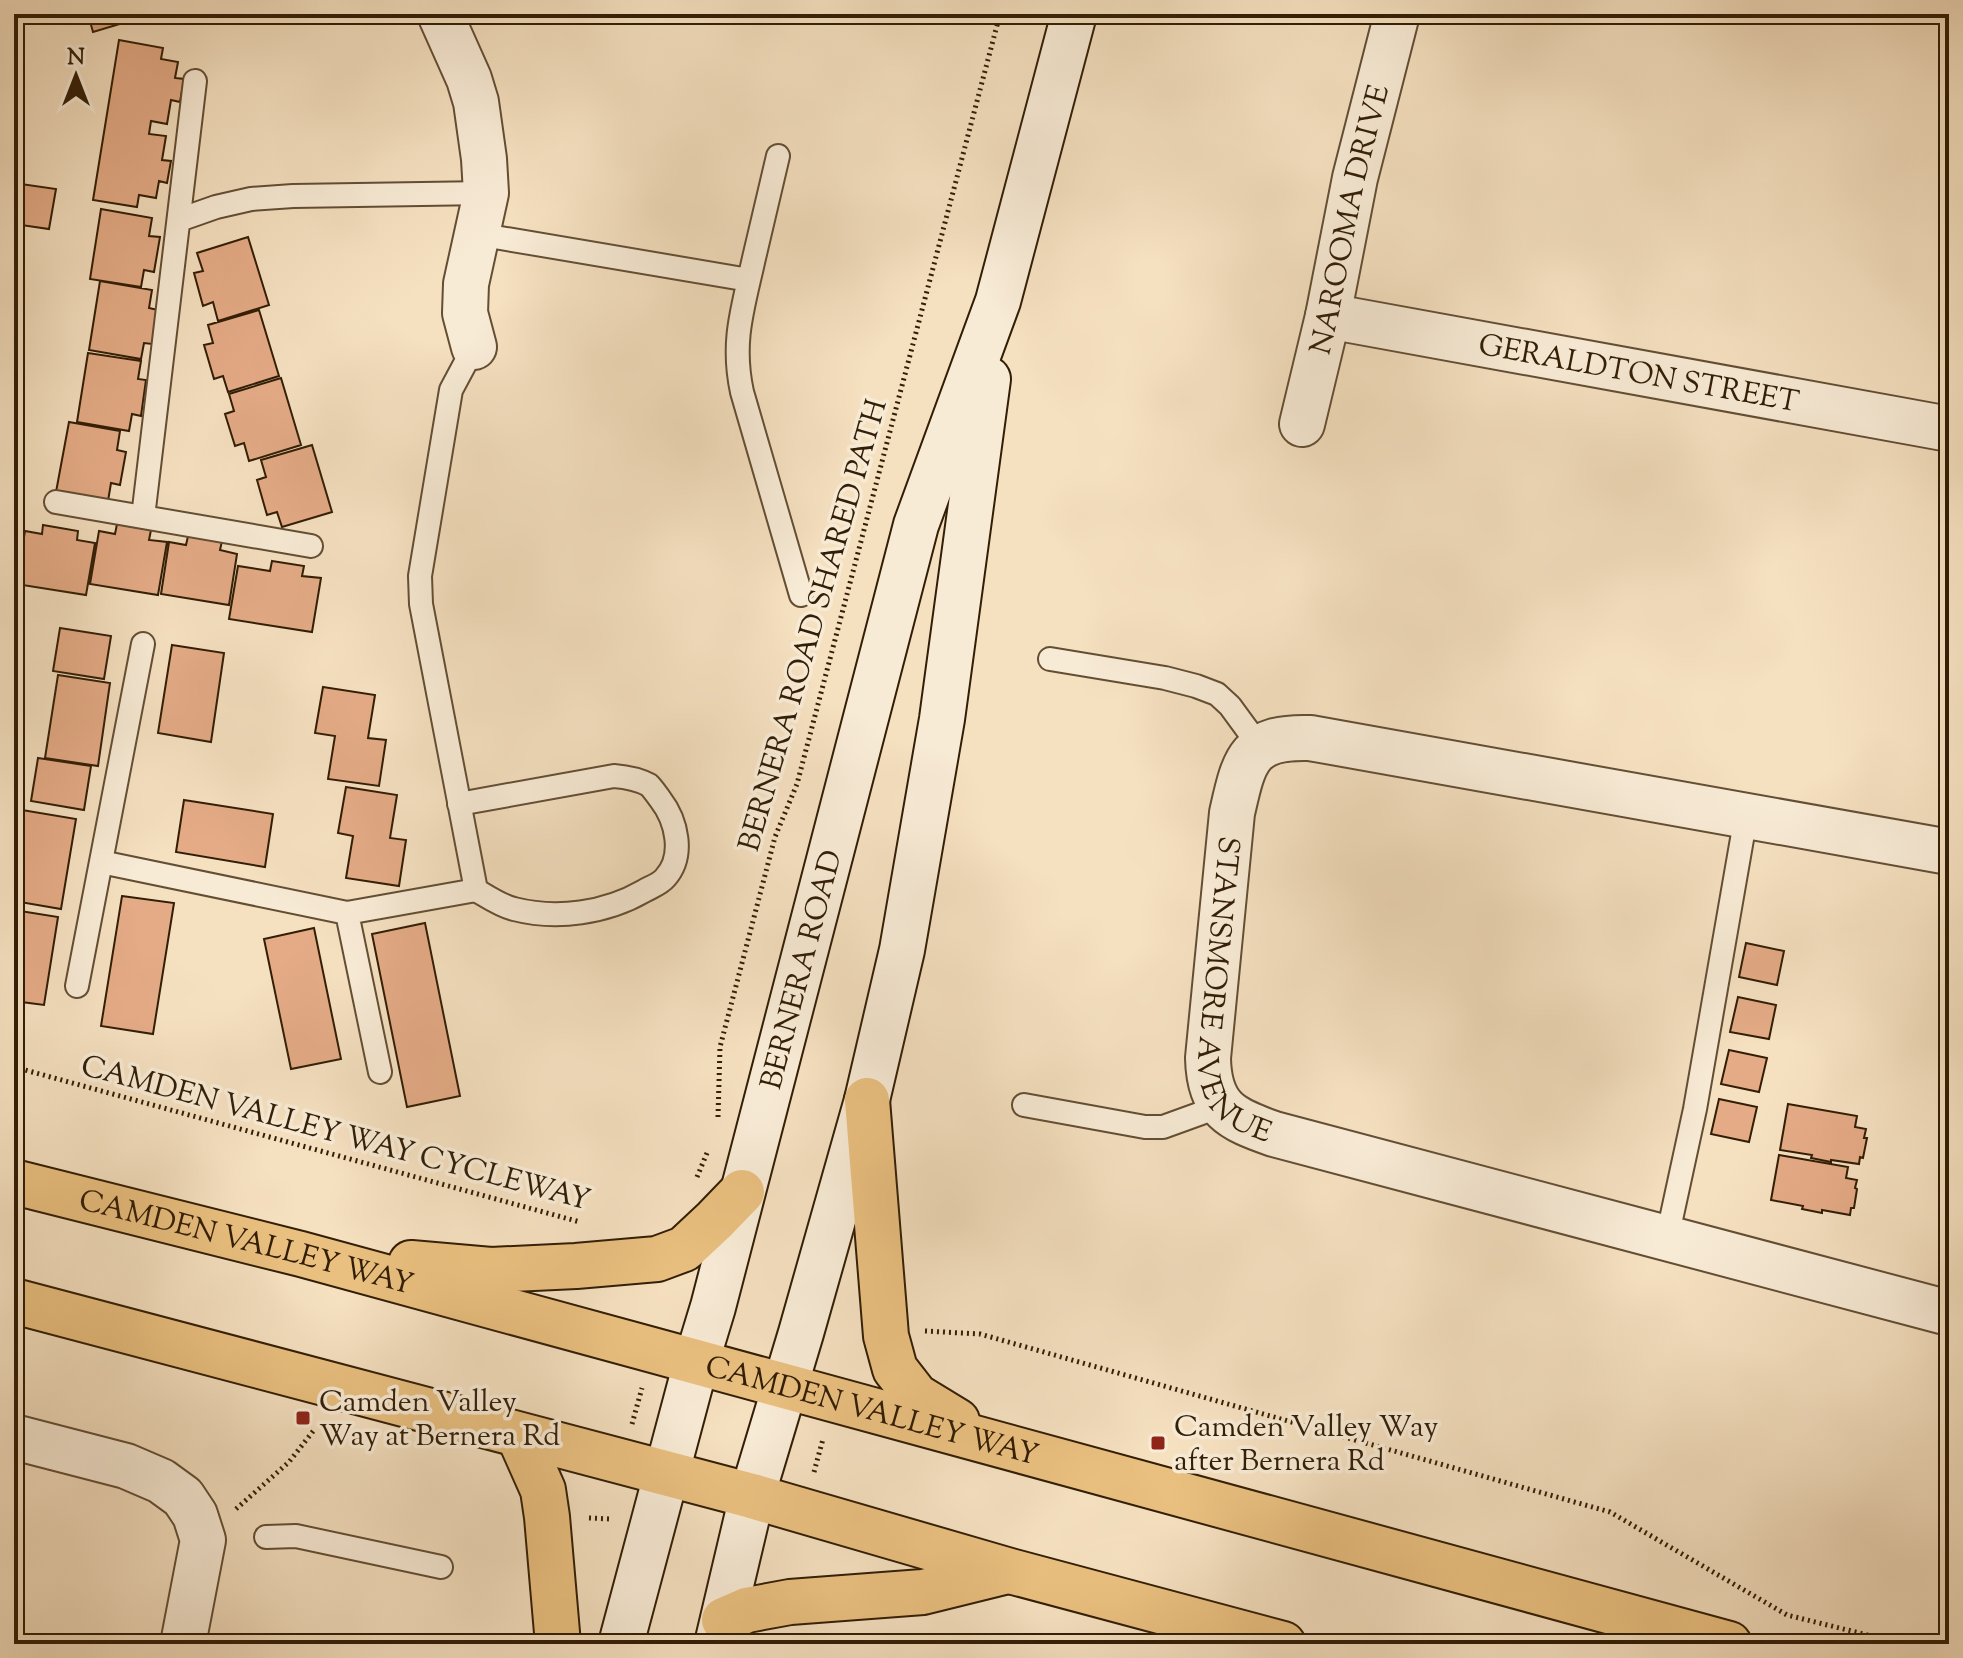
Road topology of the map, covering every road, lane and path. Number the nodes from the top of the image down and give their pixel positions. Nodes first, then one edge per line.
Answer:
1 (440, 14) edge
2 (1000, 14) edge
3 (1074, 14) edge
4 (1397, 14) edge
5 (195, 81) dead end
6 (778, 156) dead end
7 (481, 214) junction
8 (179, 220) junction
9 (749, 280) junction
10 (998, 301) junction
11 (1328, 316) junction
12 (474, 347) joint
13 (1302, 424) dead end
14 (1949, 429) edge
15 (56, 502) dead end
16 (143, 517) junction
17 (311, 546) dead end
18 (801, 595) dead end
19 (143, 644) dead end
20 (1050, 659) dead end
21 (1260, 747) junction
22 (459, 804) junction
23 (1746, 816) junction
24 (1949, 852) edge
25 (101, 862) junction
26 (476, 890) junction
27 (347, 913) junction
28 (77, 986) dead end
29 (14, 1067) edge
30 (380, 1072) dead end
31 (867, 1100) junction
32 (1024, 1105) dead end
33 (1221, 1106) junction
34 (717, 1120) dead end
35 (713, 1141) dead end
36 (14, 1182) edge
37 (694, 1182) dead end
38 (742, 1192) junction
39 (587, 1224) dead end
40 (1667, 1238) junction
41 (301, 1254) junction
42 (14, 1301) edge
43 (1949, 1313) edge
44 (912, 1330) dead end
45 (653, 1350) junction
46 (696, 1363) junction
47 (786, 1386) junction
48 (835, 1399) junction
49 (519, 1436) junction
50 (14, 1437) edge
51 (987, 1440) junction
52 (621, 1462) junction
53 (667, 1475) junction
54 (752, 1496) junction
55 (802, 1511) junction
56 (266, 1537) dead end
57 (441, 1567) dead end
58 (1010, 1571) junction
59 (720, 1632) edge
60 (183, 1644) edge
61 (558, 1644) edge
62 (621, 1644) edge
63 (1282, 1644) edge
64 (1729, 1644) edge
65 (1904, 1644) edge

1 - 7 street
2 - 34 path, BERNERA ROAD SHARED PATH
3 - 10 street, BERNERA ROAD
4 - 11 street, NAROOMA DRIVE
5 - 8 lane
6 - 9 lane
7 - 8 lane
7 - 9 lane
7 - 12 street
8 - 16 lane
9 - 18 lane
10 - 31 street, BERNERA ROAD
10 - 38 street, BERNERA ROAD
11 - 13 street, NAROOMA DRIVE
11 - 14 street, GERALDTON STREET
12 - 22 lane
15 - 16 lane
16 - 17 lane
19 - 25 lane
20 - 21 lane
21 - 23 street
21 - 33 street, STANSMORE AVENUE
22 - 26 lane
22 - 26 lane
23 - 24 street
23 - 40 lane
25 - 27 lane
25 - 28 lane
26 - 27 lane
27 - 30 lane
29 - 39 path, CAMDEN VALLEY WAY CYCLEWAY
31 - 47 street, BERNERA ROAD
31 - 51 main road
32 - 33 lane
33 - 40 street, STANSMORE AVENUE
35 - 37 path
36 - 41 main road, CAMDEN VALLEY WAY
38 - 41 main road
38 - 46 street, BERNERA ROAD
40 - 43 street, STANSMORE AVENUE
41 - 45 main road, CAMDEN VALLEY WAY
42 - 49 main road
44 - 65 path
45 - 46 main road, CAMDEN VALLEY WAY
45 - 52 path
46 - 47 main road, CAMDEN VALLEY WAY
46 - 53 street, BERNERA ROAD
47 - 48 main road, CAMDEN VALLEY WAY
47 - 54 street, BERNERA ROAD
48 - 51 main road, CAMDEN VALLEY WAY
48 - 55 path
49 - 52 main road
49 - 61 main road
50 - 60 street
51 - 64 main road, CAMDEN VALLEY WAY
52 - 53 main road
53 - 54 main road
53 - 62 street, BERNERA ROAD
54 - 55 main road
54 - 59 street, BERNERA ROAD
55 - 58 main road
56 - 57 lane
58 - 59 main road
58 - 63 main road

